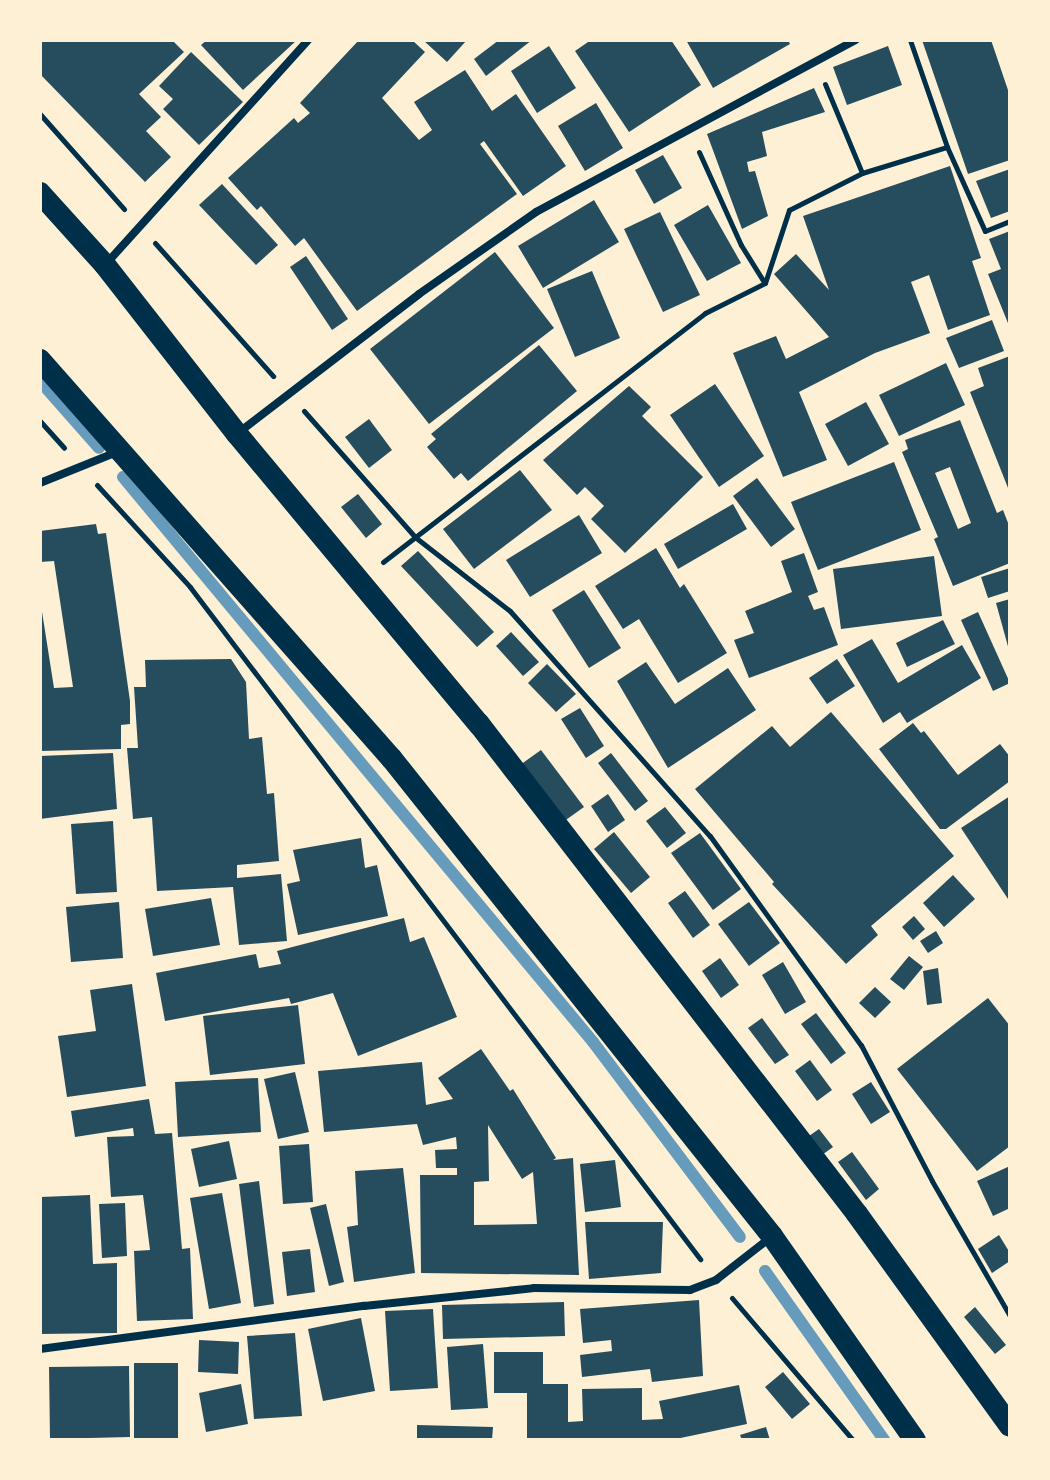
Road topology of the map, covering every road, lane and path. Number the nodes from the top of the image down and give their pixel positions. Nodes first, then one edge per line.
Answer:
1 (308, 40) edge
2 (856, 40) edge
3 (910, 40) edge
4 (816, 61) junction
5 (40, 114) edge
6 (688, 129) junction
7 (947, 147) junction
8 (862, 173) junction
9 (40, 193) edge
10 (1010, 221) edge
11 (140, 227) junction
12 (105, 265) junction
13 (765, 283) junction
14 (40, 360) edge
15 (289, 394) junction
16 (40, 421) edge
17 (237, 434) junction
18 (120, 451) junction
19 (82, 468) junction
20 (40, 483) edge
21 (415, 537) junction
22 (361, 580) junction
23 (772, 1236) junction
24 (716, 1280) junction
25 (1010, 1316) edge
26 (40, 1349) edge
27 (1010, 1426) edge
28 (853, 1440) edge
29 (915, 1440) edge

1 - 11 street
2 - 4 street
3 - 7 path
4 - 6 street
4 - 8 path
5 - 11 path
6 - 13 path
6 - 15 street
7 - 8 path
7 - 10 path
8 - 13 path
9 - 12 highway
11 - 12 street
11 - 15 path
12 - 17 highway
13 - 21 path
14 - 18 highway
15 - 17 street
15 - 21 path
16 - 19 path
17 - 22 highway
18 - 19 street
18 - 23 highway
19 - 20 street
19 - 24 path
21 - 22 path
21 - 25 path
22 - 27 highway
23 - 24 street
23 - 29 highway
24 - 26 street
24 - 28 path

